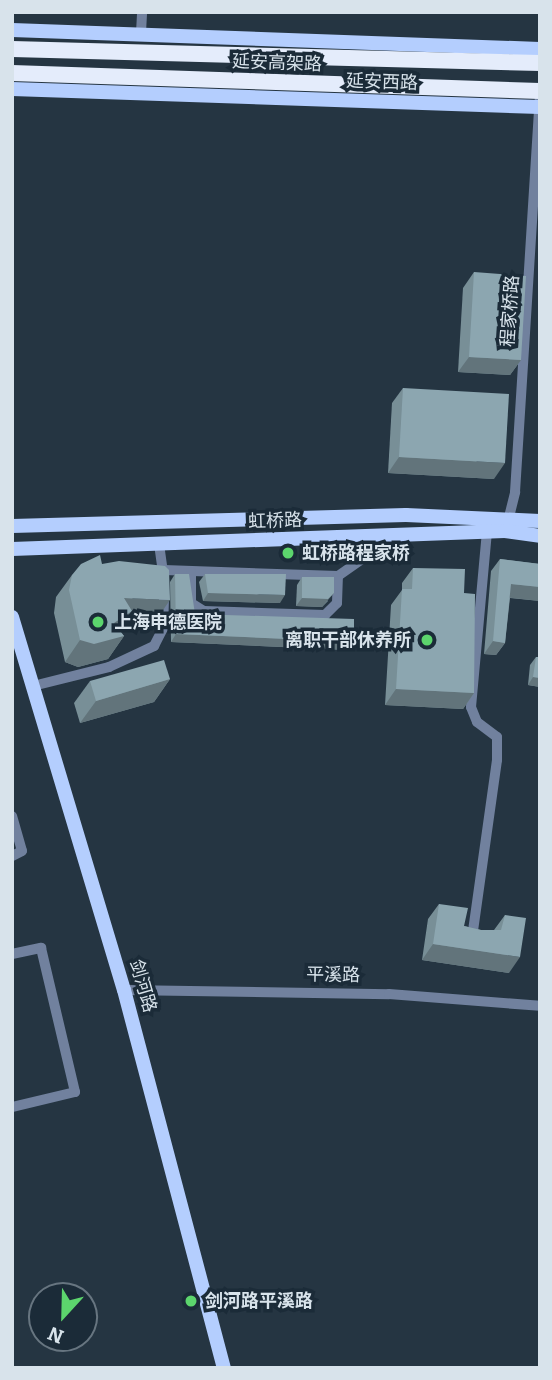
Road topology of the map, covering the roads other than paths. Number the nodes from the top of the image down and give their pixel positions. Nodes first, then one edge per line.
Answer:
1 (142, 12) edge
2 (12, 30) edge
3 (141, 33) junction
4 (540, 48) edge
5 (12, 49) edge
6 (540, 63) edge
7 (12, 73) edge
8 (12, 89) edge
9 (540, 91) edge
10 (539, 107) edge
11 (540, 521) edge
12 (507, 524) junction
13 (12, 526) edge
14 (486, 532) junction
15 (372, 536) junction
16 (540, 536) edge
17 (159, 544) junction
18 (12, 549) edge
19 (164, 570) junction
20 (191, 572) junction
21 (338, 576) junction
22 (12, 617) edge
23 (18, 661) edge
24 (33, 686) junction
25 (12, 816) edge
26 (12, 856) edge
27 (472, 939) edge
28 (12, 954) edge
29 (124, 990) junction
30 (540, 1006) edge
31 (12, 1107) edge
32 (224, 1368) edge

1 - 3 street
2 - 3 main road
3 - 4 main road
5 - 6 highway, 延安高架路
7 - 9 highway, 延安高架路, bridge
8 - 10 main road, 延安西路
9 - 10 street, 程家桥路
10 - 12 street, 程家桥路
11 - 12 main road, 虹桥路
12 - 13 main road, 虹桥路
12 - 14 main road, 虹桥路
12 - 16 main road, 虹桥路
14 - 15 main road, 虹桥路
14 - 27 street
15 - 17 main road, 虹桥路
15 - 21 street
17 - 18 main road, 虹桥路
17 - 19 street
19 - 20 street
19 - 24 street
20 - 21 street
20 - 21 street
22 - 23 main road, 剑河路
23 - 24 main road, 剑河路
24 - 29 main road, 剑河路
25 - 26 street
28 - 31 street
29 - 30 street, 平溪路
29 - 32 main road, 剑河路

